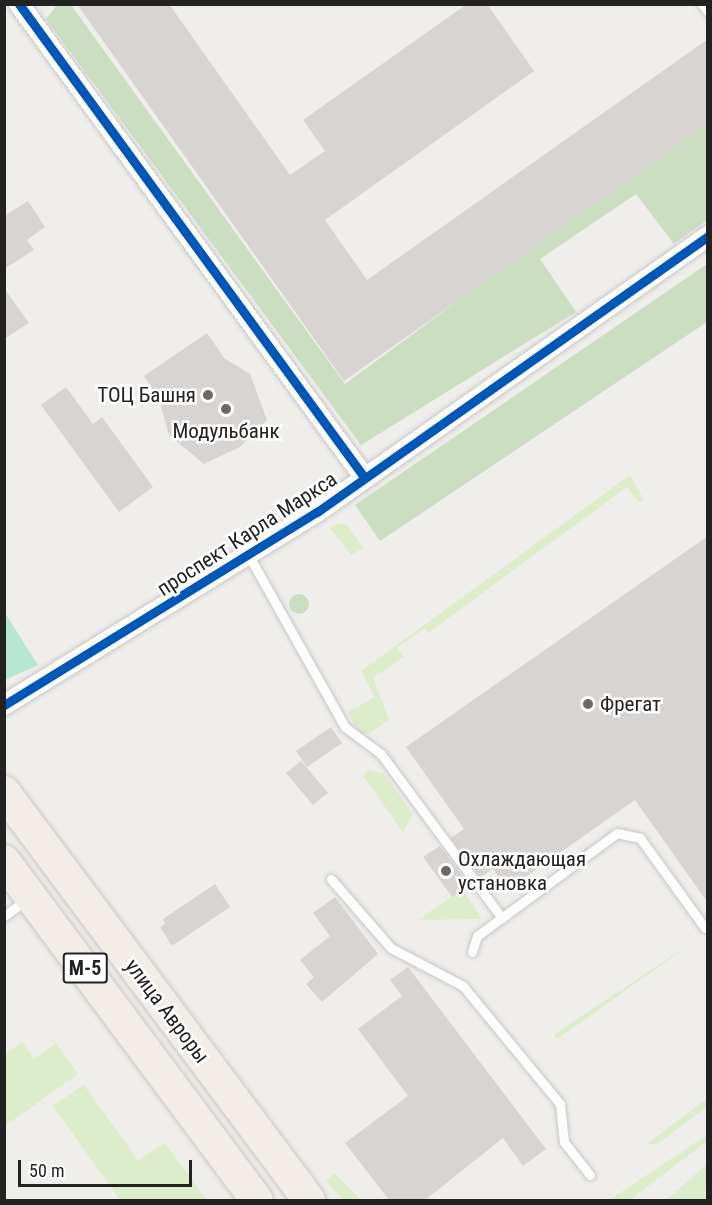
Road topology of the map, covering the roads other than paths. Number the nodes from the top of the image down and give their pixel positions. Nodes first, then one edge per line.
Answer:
1 (19, 4) edge
2 (702, 4) edge
3 (708, 12) edge
4 (708, 236) edge
5 (364, 477) junction
6 (249, 556) junction
7 (4, 705) edge
8 (4, 792) edge
9 (4, 861) edge
10 (331, 879) dead end
11 (31, 896) junction
12 (4, 916) edge
13 (502, 918) junction
14 (705, 928) dead end
15 (472, 952) dead end
16 (591, 1175) dead end
17 (258, 1200) edge
18 (309, 1200) edge

1 - 5 street
2 - 3 lane
4 - 5 street, проспект Карла Маркса
5 - 6 street, проспект Карла Маркса
6 - 7 street, проспект Карла Маркса
6 - 13 lane
8 - 18 main road, улица Авроры / М-5
9 - 11 main road, улица Авроры / М-5
10 - 16 lane
11 - 12 lane
11 - 17 main road, улица Авроры / М-5
13 - 14 lane
13 - 15 lane

